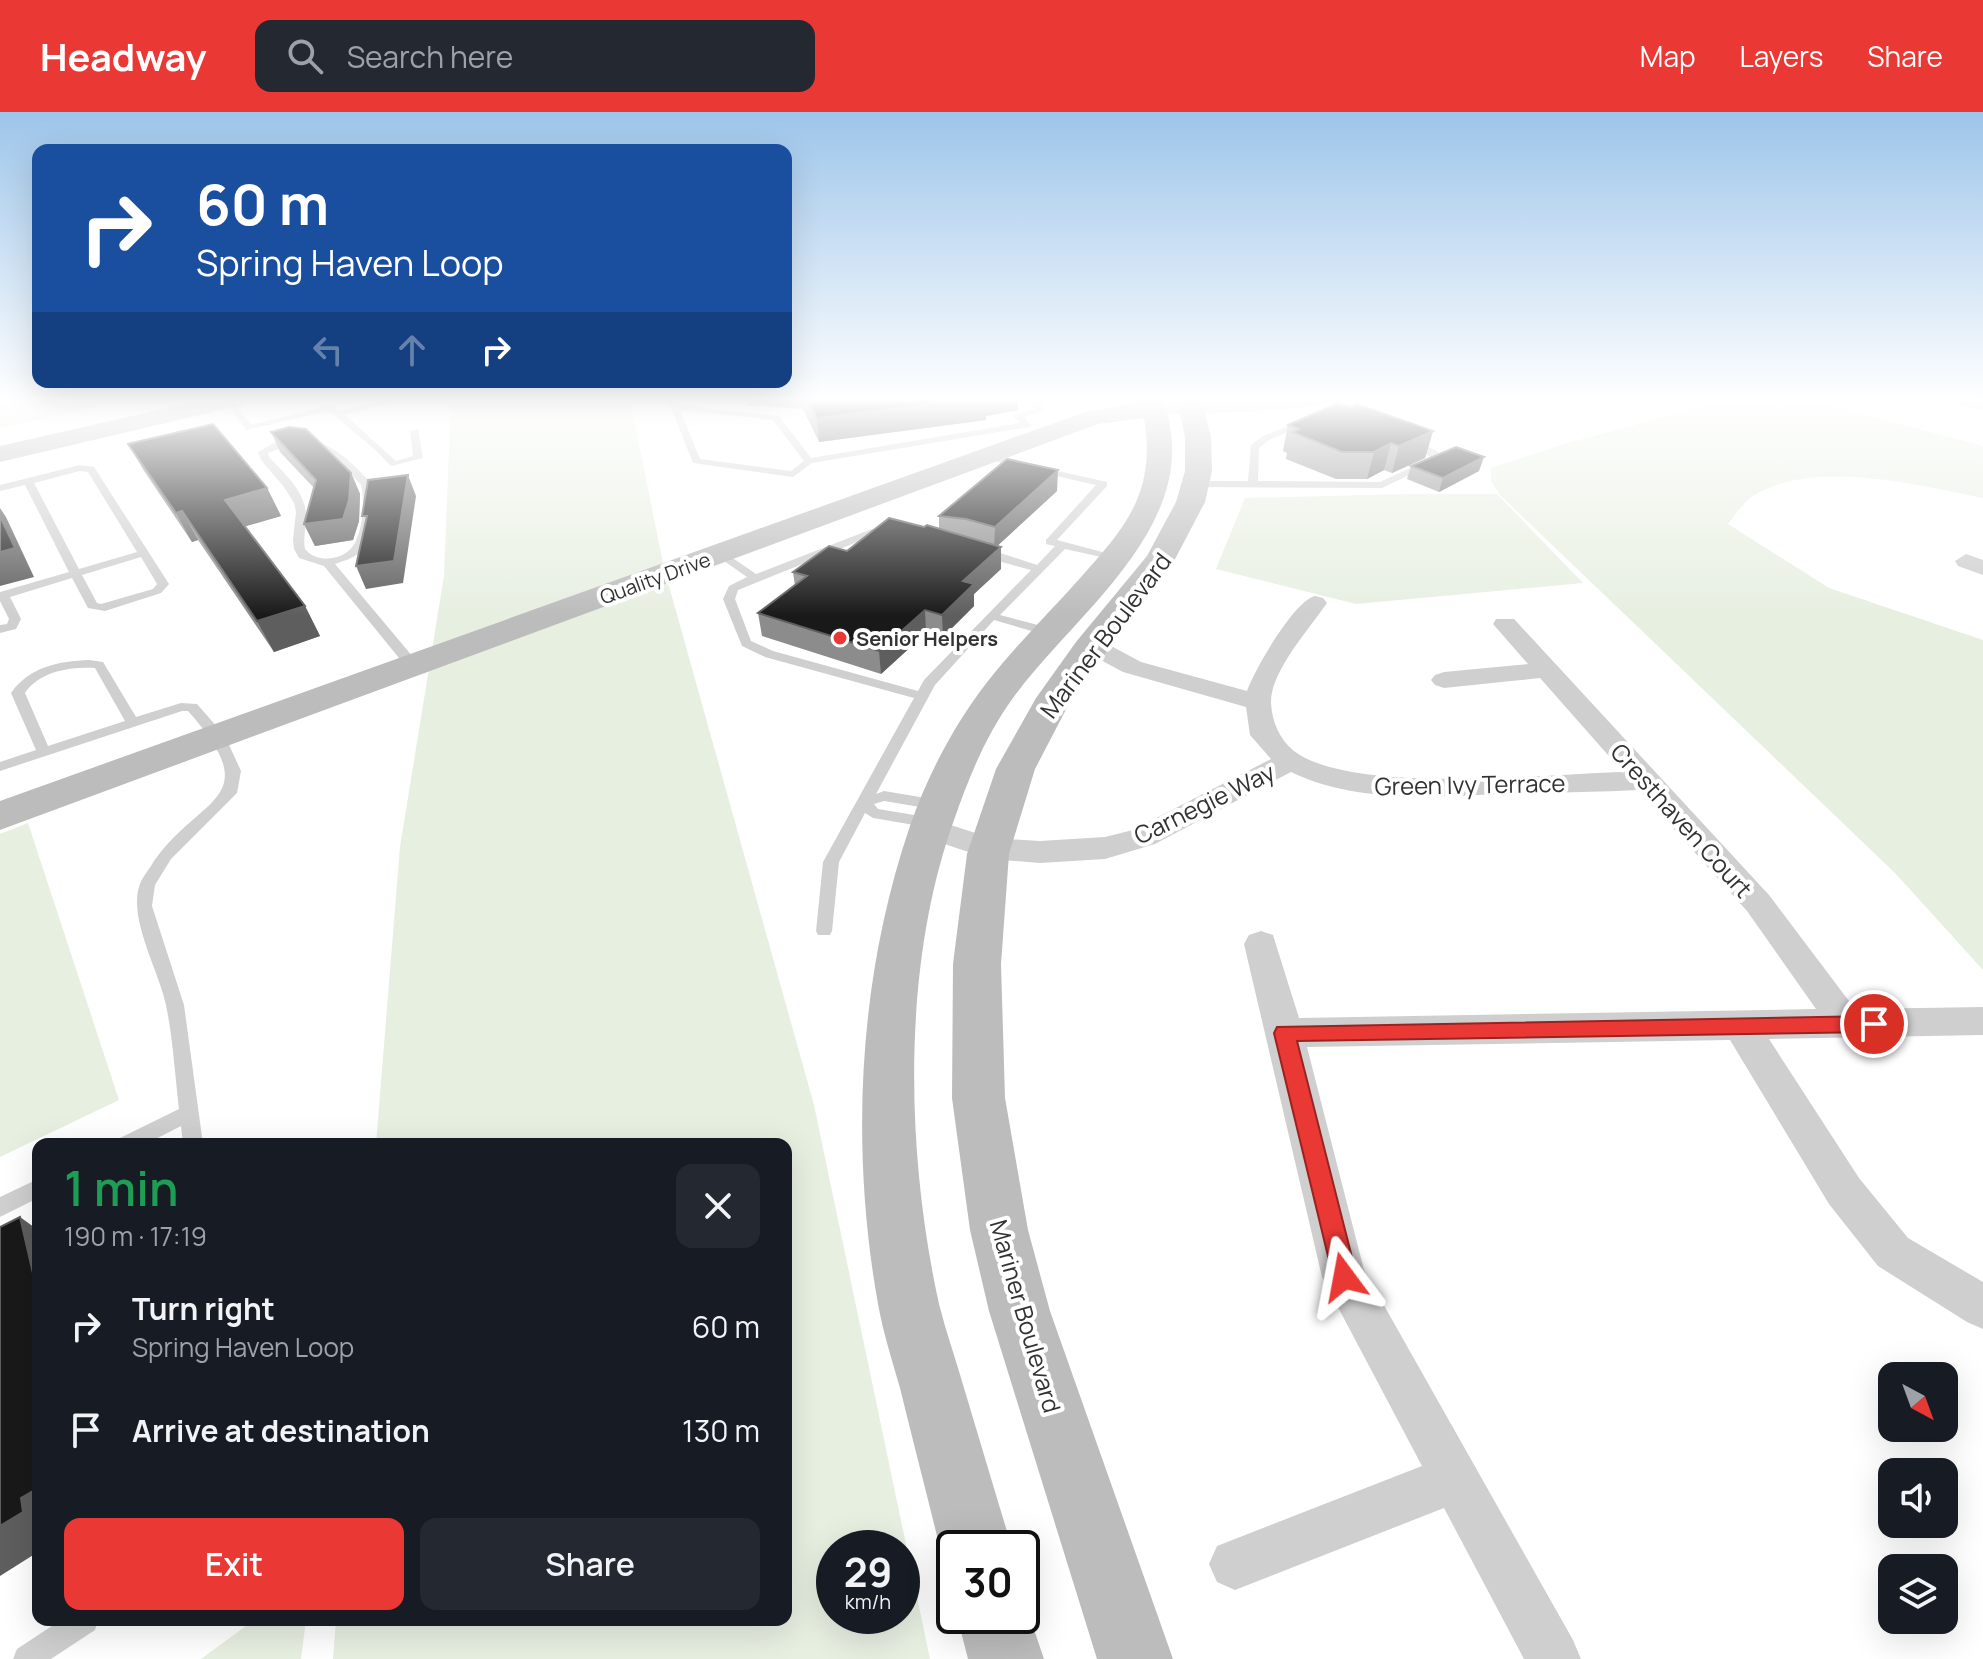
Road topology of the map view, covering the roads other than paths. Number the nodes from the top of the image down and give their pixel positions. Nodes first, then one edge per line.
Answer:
1 (63, 472) edge
2 (93, 472) edge
3 (275, 472) edge
4 (353, 472) edge
5 (942, 472) edge
6 (1051, 472) edge
7 (1157, 472) edge
8 (1194, 472) edge
9 (1253, 472) edge
10 (1410, 472) edge
11 (28, 481) junction
12 (1198, 484) junction
13 (1253, 484) junction
14 (0, 488) edge
15 (895, 531) edge
16 (1063, 545) junction
17 (973, 552) edge
18 (144, 553) junction
19 (720, 554) junction
20 (328, 563) junction
21 (1131, 568) junction
22 (1039, 569) junction
23 (75, 573) junction
24 (755, 578) junction
25 (1, 596) edge
26 (1315, 603) dead end
27 (992, 616) junction
28 (1505, 624) dead end
29 (0, 629) edge
30 (1070, 639) junction
31 (413, 666) junction
32 (1547, 670) junction
33 (1444, 680) dead end
34 (921, 696) junction
35 (1258, 702) junction
36 (132, 722) junction
37 (218, 736) junction
38 (44, 753) junction
39 (1291, 760) junction
40 (0, 767) edge
41 (1647, 781) junction
42 (864, 802) junction
43 (0, 816) edge
44 (934, 819) junction
45 (989, 848) junction
46 (824, 931) dead end
47 (1261, 944) dead end
48 (1983, 1021) edge
49 (1740, 1025) junction
50 (1847, 1025) junction
51 (1285, 1033) junction
52 (189, 1113) junction
53 (139, 1138) edge
54 (192, 1138) edge
55 (32, 1191) edge
56 (0, 1207) edge
57 (1983, 1307) edge
58 (1453, 1479) junction
59 (971, 1530) edge
60 (1235, 1564) dead end
61 (76, 1626) edge
62 (999, 1634) edge
63 (27, 1659) edge
64 (1006, 1659) edge
65 (1135, 1659) edge
66 (1554, 1659) edge

1 - 11 lane
2 - 18 lane
3 - 20 lane
4 - 20 lane
5 - 19 main road, Quality Drive
6 - 16 lane
7 - 21 main road, Mariner Boulevard
8 - 12 main road, Mariner Boulevard
9 - 13 lane
10 - 13 lane
11 - 14 lane
11 - 23 lane
12 - 13 lane
12 - 21 main road, Mariner Boulevard
15 - 24 lane
16 - 21 lane
16 - 22 lane
17 - 22 lane
18 - 23 lane
18 - 23 lane
19 - 24 lane
19 - 31 main road, Quality Drive
20 - 31 lane
21 - 30 main road, Mariner Boulevard
22 - 27 lane
23 - 25 lane
24 - 34 lane
25 - 29 lane
26 - 35 street
27 - 30 lane
27 - 34 lane
28 - 32 street, Cresthaven Court
30 - 35 street
30 - 44 main road, Mariner Boulevard
30 - 45 main road, Mariner Boulevard
31 - 37 main road, Quality Drive
32 - 33 street
32 - 41 street, Cresthaven Court
34 - 42 lane
35 - 39 street, Green Ivy Terrace
36 - 37 lane
36 - 38 lane
36 - 38 lane
37 - 43 main road, Quality Drive
37 - 52 lane
38 - 40 lane
39 - 41 street, Green Ivy Terrace
39 - 45 street, Carnegie Way
41 - 50 street, Cresthaven Court
42 - 44 lane
42 - 46 lane
44 - 45 street, Carnegie Way
44 - 59 main road, Mariner Boulevard
45 - 65 main road, Mariner Boulevard
47 - 51 street
48 - 50 street
49 - 50 street
49 - 51 street
49 - 57 street
51 - 58 street
52 - 53 lane
52 - 54 lane
55 - 56 lane
58 - 60 street
58 - 66 street
61 - 63 lane
62 - 64 main road

